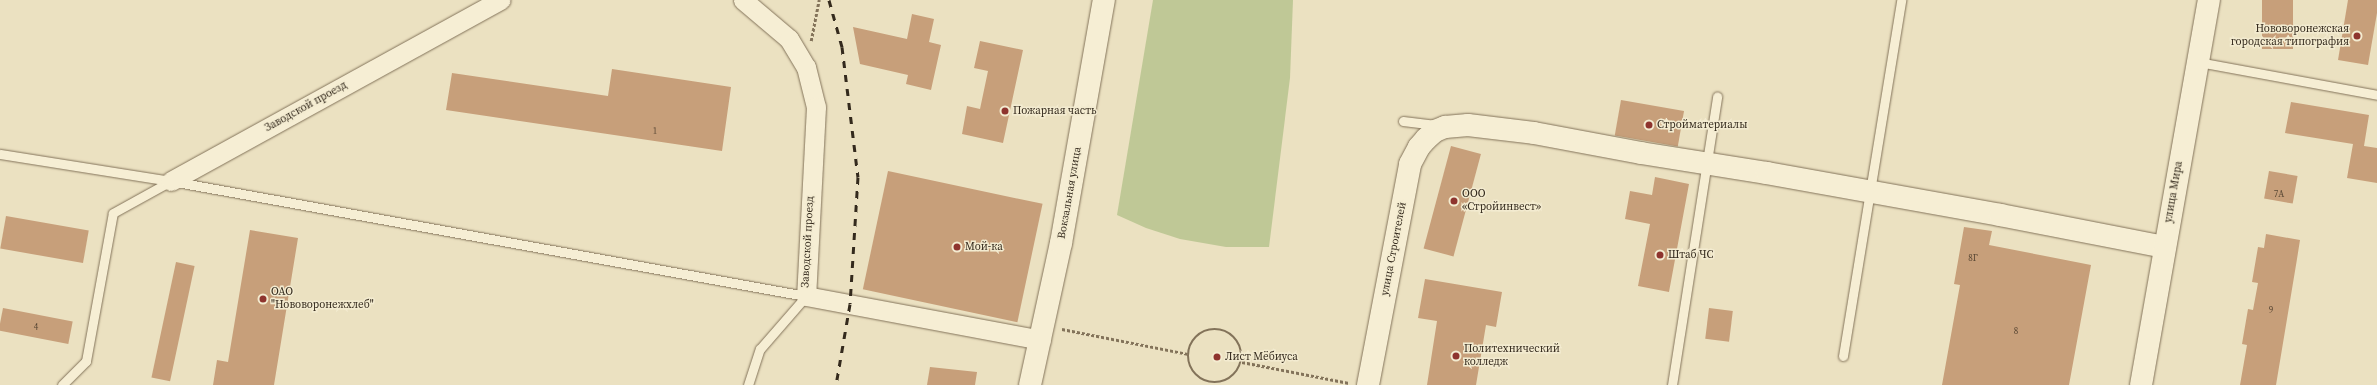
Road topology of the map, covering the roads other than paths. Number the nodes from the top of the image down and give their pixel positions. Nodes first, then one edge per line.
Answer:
1 (500, 0) edge
2 (743, 0) edge
3 (1104, 0) edge
4 (1901, 0) edge
5 (2209, 0) edge
6 (2198, 62) junction
7 (2377, 95) edge
8 (1717, 96) dead end
9 (1403, 121) dead end
10 (1445, 127) junction
11 (1418, 129) junction
12 (0, 154) edge
13 (1706, 163) junction
14 (1410, 164) junction
15 (171, 181) junction
16 (1871, 192) junction
17 (2164, 247) junction
18 (806, 296) junction
19 (1042, 333) junction
20 (1843, 356) dead end
21 (1360, 384) edge
22 (62, 385) edge
23 (748, 385) edge
24 (1030, 385) edge
25 (1672, 385) edge
26 (2141, 385) edge

1 - 15 street, Заводской проезд
2 - 18 street, Заводской проезд
3 - 19 street, Вокзальная улица
4 - 16 lane
5 - 6 street, улица Мира
6 - 7 lane
6 - 17 street, улица Мира
8 - 13 lane
9 - 11 lane
10 - 11 lane
10 - 13 street
10 - 14 street, улица Строителей
11 - 14 lane
12 - 15 lane
13 - 16 street
13 - 25 lane
14 - 21 street, улица Строителей
15 - 18 lane
15 - 22 lane, Заводской проезд
16 - 17 street
16 - 20 lane
17 - 26 street, улица Мира
18 - 19 street, Заводской проезд
18 - 23 lane
19 - 24 street, Вокзальная улица

